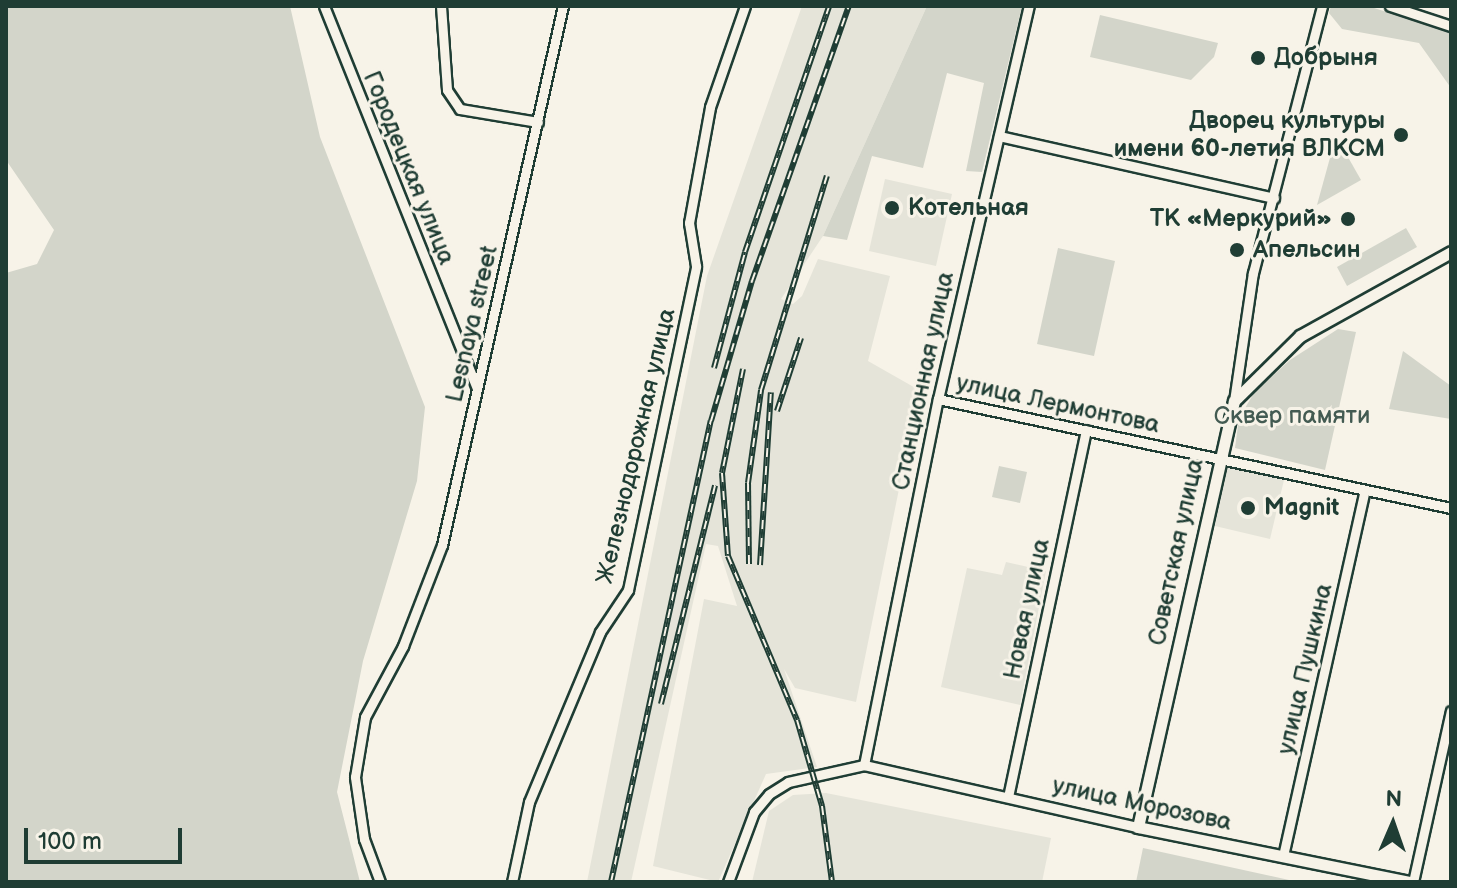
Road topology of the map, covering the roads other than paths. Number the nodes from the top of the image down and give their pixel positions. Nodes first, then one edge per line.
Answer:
1 (324, 6) edge
2 (441, 6) edge
3 (563, 6) edge
4 (745, 6) edge
5 (1029, 6) edge
6 (1322, 6) edge
7 (1390, 6) edge
8 (1451, 26) edge
9 (538, 122) junction
10 (999, 136) junction
11 (1274, 198) junction
12 (1451, 252) edge
13 (477, 389) junction
14 (938, 399) junction
15 (1234, 401) junction
16 (1086, 430) junction
17 (1219, 459) junction
18 (1365, 490) junction
19 (1451, 508) edge
20 (1451, 711) edge
21 (864, 765) junction
22 (1008, 797) junction
23 (1138, 827) junction
24 (1283, 856) junction
25 (380, 882) edge
26 (512, 882) edge
27 (728, 882) edge
28 (1412, 882) edge

1 - 13 street, Городецкая улица
2 - 9 street
3 - 9 street, Lesnaya street
4 - 26 street, Железнодорожная улица
5 - 10 street, Станционная улица
6 - 11 street, Советская улица
7 - 8 street
9 - 13 street, Lesnaya street
10 - 11 street
10 - 14 street, Станционная улица
11 - 15 street, Советская улица
12 - 15 street
13 - 25 street, Lesnaya street
14 - 16 street, улица Лермонтова
14 - 21 street, Станционная улица
15 - 17 street, Советская улица
16 - 17 street, улица Лермонтова
16 - 22 street, Новая улица
17 - 18 street, улица Лермонтова
17 - 23 street, Советская улица
18 - 19 street, улица Лермонтова
18 - 24 street, улица Пушкина
20 - 28 street
21 - 22 street, улица Морозова
21 - 27 street
22 - 23 street, улица Морозова
23 - 24 street, улица Морозова
24 - 28 street, улица Морозова

